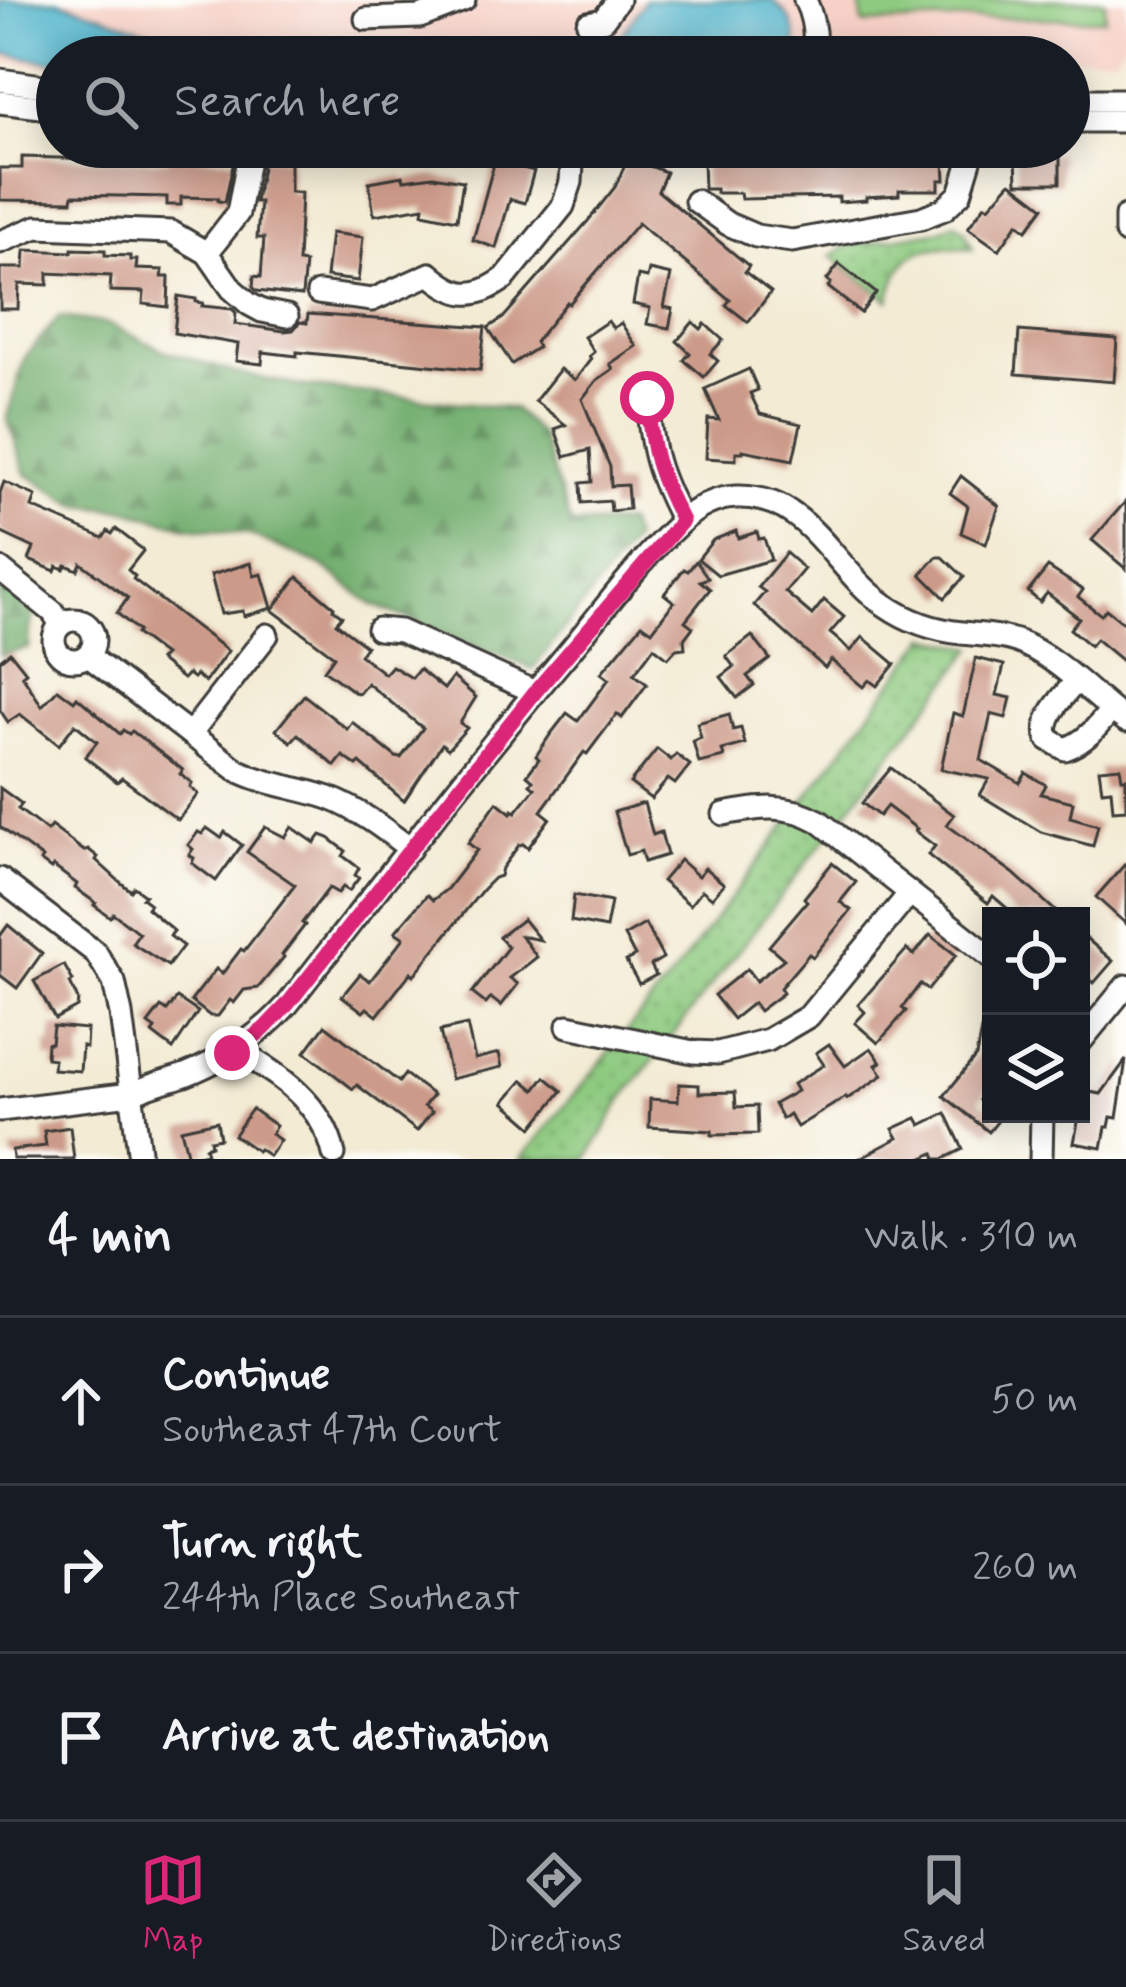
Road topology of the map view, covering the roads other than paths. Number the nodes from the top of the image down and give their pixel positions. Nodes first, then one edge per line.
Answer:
1 (464, 0) edge
2 (618, 0) edge
3 (805, 0) edge
4 (365, 19) dead end
5 (588, 23) dead end
6 (815, 36) edge
7 (0, 80) edge
8 (36, 85) edge
9 (0, 102) edge
10 (36, 106) edge
11 (1090, 107) edge
12 (1124, 119) edge
13 (1090, 120) edge
14 (246, 168) edge
15 (572, 168) edge
16 (968, 168) edge
17 (695, 201) dead end
18 (1126, 216) edge
19 (1126, 232) edge
20 (0, 242) edge
21 (207, 253) junction
22 (318, 293) dead end
23 (287, 316) dead end
24 (647, 398) dead end
25 (682, 521) junction
26 (0, 569) edge
27 (378, 629) dead end
28 (267, 635) dead end
29 (1076, 681) junction
30 (535, 692) junction
31 (1119, 716) edge
32 (190, 734) junction
33 (724, 814) dead end
34 (410, 849) junction
35 (0, 879) edge
36 (910, 893) junction
37 (982, 950) edge
38 (1126, 986) edge
39 (568, 1026) dead end
40 (1090, 1029) edge
41 (237, 1050) junction
42 (131, 1094) junction
43 (0, 1110) edge
44 (1042, 1123) edge
45 (334, 1157) edge
46 (140, 1159) edge
47 (1041, 1159) edge

1 - 4 street
2 - 5 street
3 - 6 street
7 - 8 street
9 - 10 street
11 - 12 street
12 - 13 street
14 - 21 street
15 - 22 street
16 - 17 street
18 - 19 street
20 - 21 street
21 - 23 street
24 - 25 street
25 - 29 street
25 - 30 street
26 - 32 street
27 - 30 street
28 - 32 street
29 - 31 street
29 - 31 street
30 - 34 street
32 - 34 street
33 - 36 street
34 - 41 street
35 - 42 street
36 - 37 street
36 - 39 street
38 - 40 street
41 - 42 street
41 - 45 street
42 - 43 street
42 - 46 street
44 - 47 street

